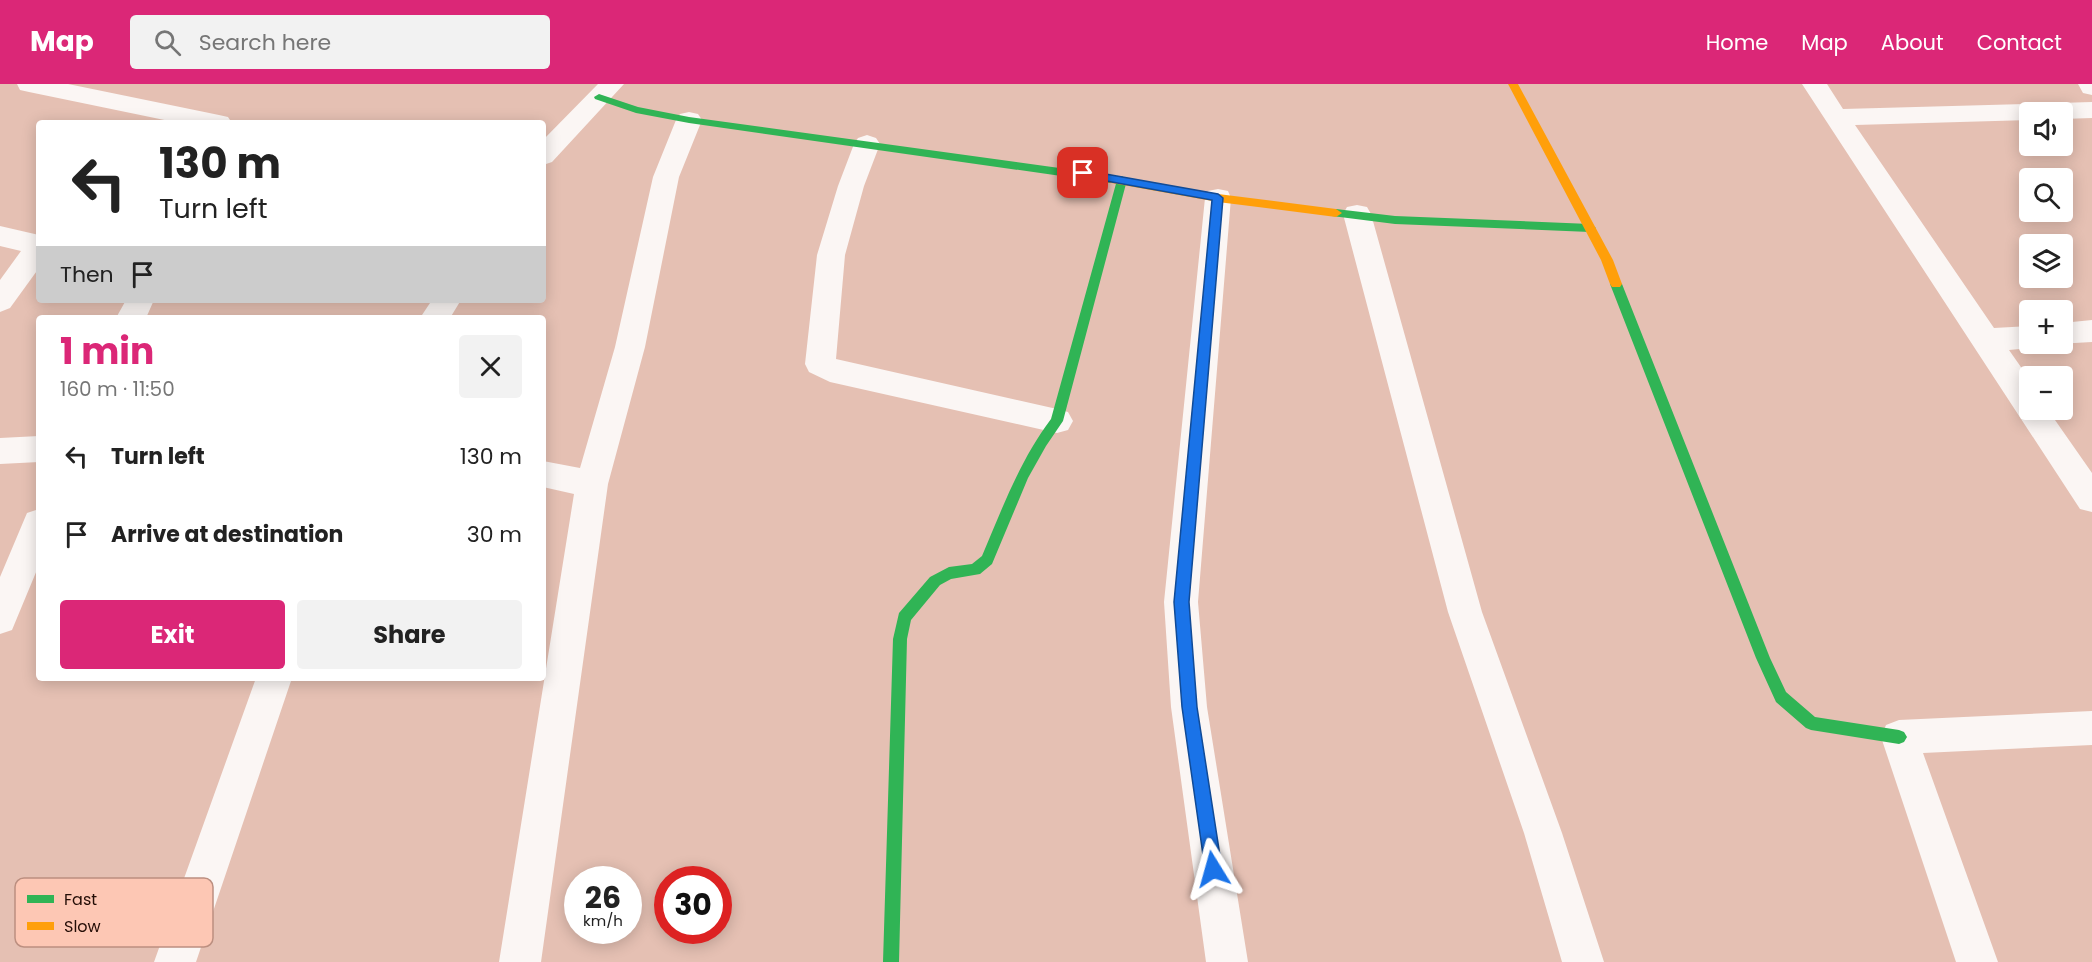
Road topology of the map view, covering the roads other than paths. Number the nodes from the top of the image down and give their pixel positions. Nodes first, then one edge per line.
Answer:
1 (29, 84) edge
2 (1513, 84) edge
3 (1814, 84) edge
4 (606, 91) edge
5 (2092, 110) edge
6 (1836, 117) junction
7 (204, 120) edge
8 (689, 120) junction
9 (867, 144) junction
10 (546, 153) edge
11 (1122, 180) junction
12 (1218, 198) junction
13 (1357, 214) junction
14 (1590, 228) junction
15 (0, 236) edge
16 (36, 245) edge
17 (36, 250) edge
18 (0, 301) edge
19 (2092, 331) edge
20 (2073, 333) edge
21 (2019, 337) edge
22 (1986, 340) junction
23 (2019, 389) edge
24 (2039, 420) edge
25 (1056, 422) junction
26 (36, 449) edge
27 (0, 451) edge
28 (546, 475) edge
29 (592, 484) junction
30 (2092, 499) edge
31 (36, 530) edge
32 (0, 619) edge
33 (273, 681) edge
34 (2092, 728) edge
35 (1899, 737) junction
36 (204, 878) edge
37 (180, 947) edge
38 (175, 962) edge
39 (520, 962) edge
40 (891, 962) edge
41 (1227, 962) edge
42 (1582, 962) edge
43 (1977, 962) edge

1 - 7 street
2 - 14 street
3 - 6 street
4 - 8 street
4 - 10 street
5 - 6 street
6 - 22 street
8 - 9 street
8 - 29 street
9 - 11 street
9 - 25 street
11 - 12 street
11 - 25 street
12 - 13 street
12 - 41 street
13 - 14 street
13 - 42 street
14 - 35 street
15 - 16 street
17 - 18 street
19 - 20 street
21 - 22 street
22 - 23 street
24 - 30 street
25 - 40 street
26 - 27 street
28 - 29 street
29 - 39 street
31 - 32 street
33 - 36 street
34 - 35 street
35 - 43 street
37 - 38 street

